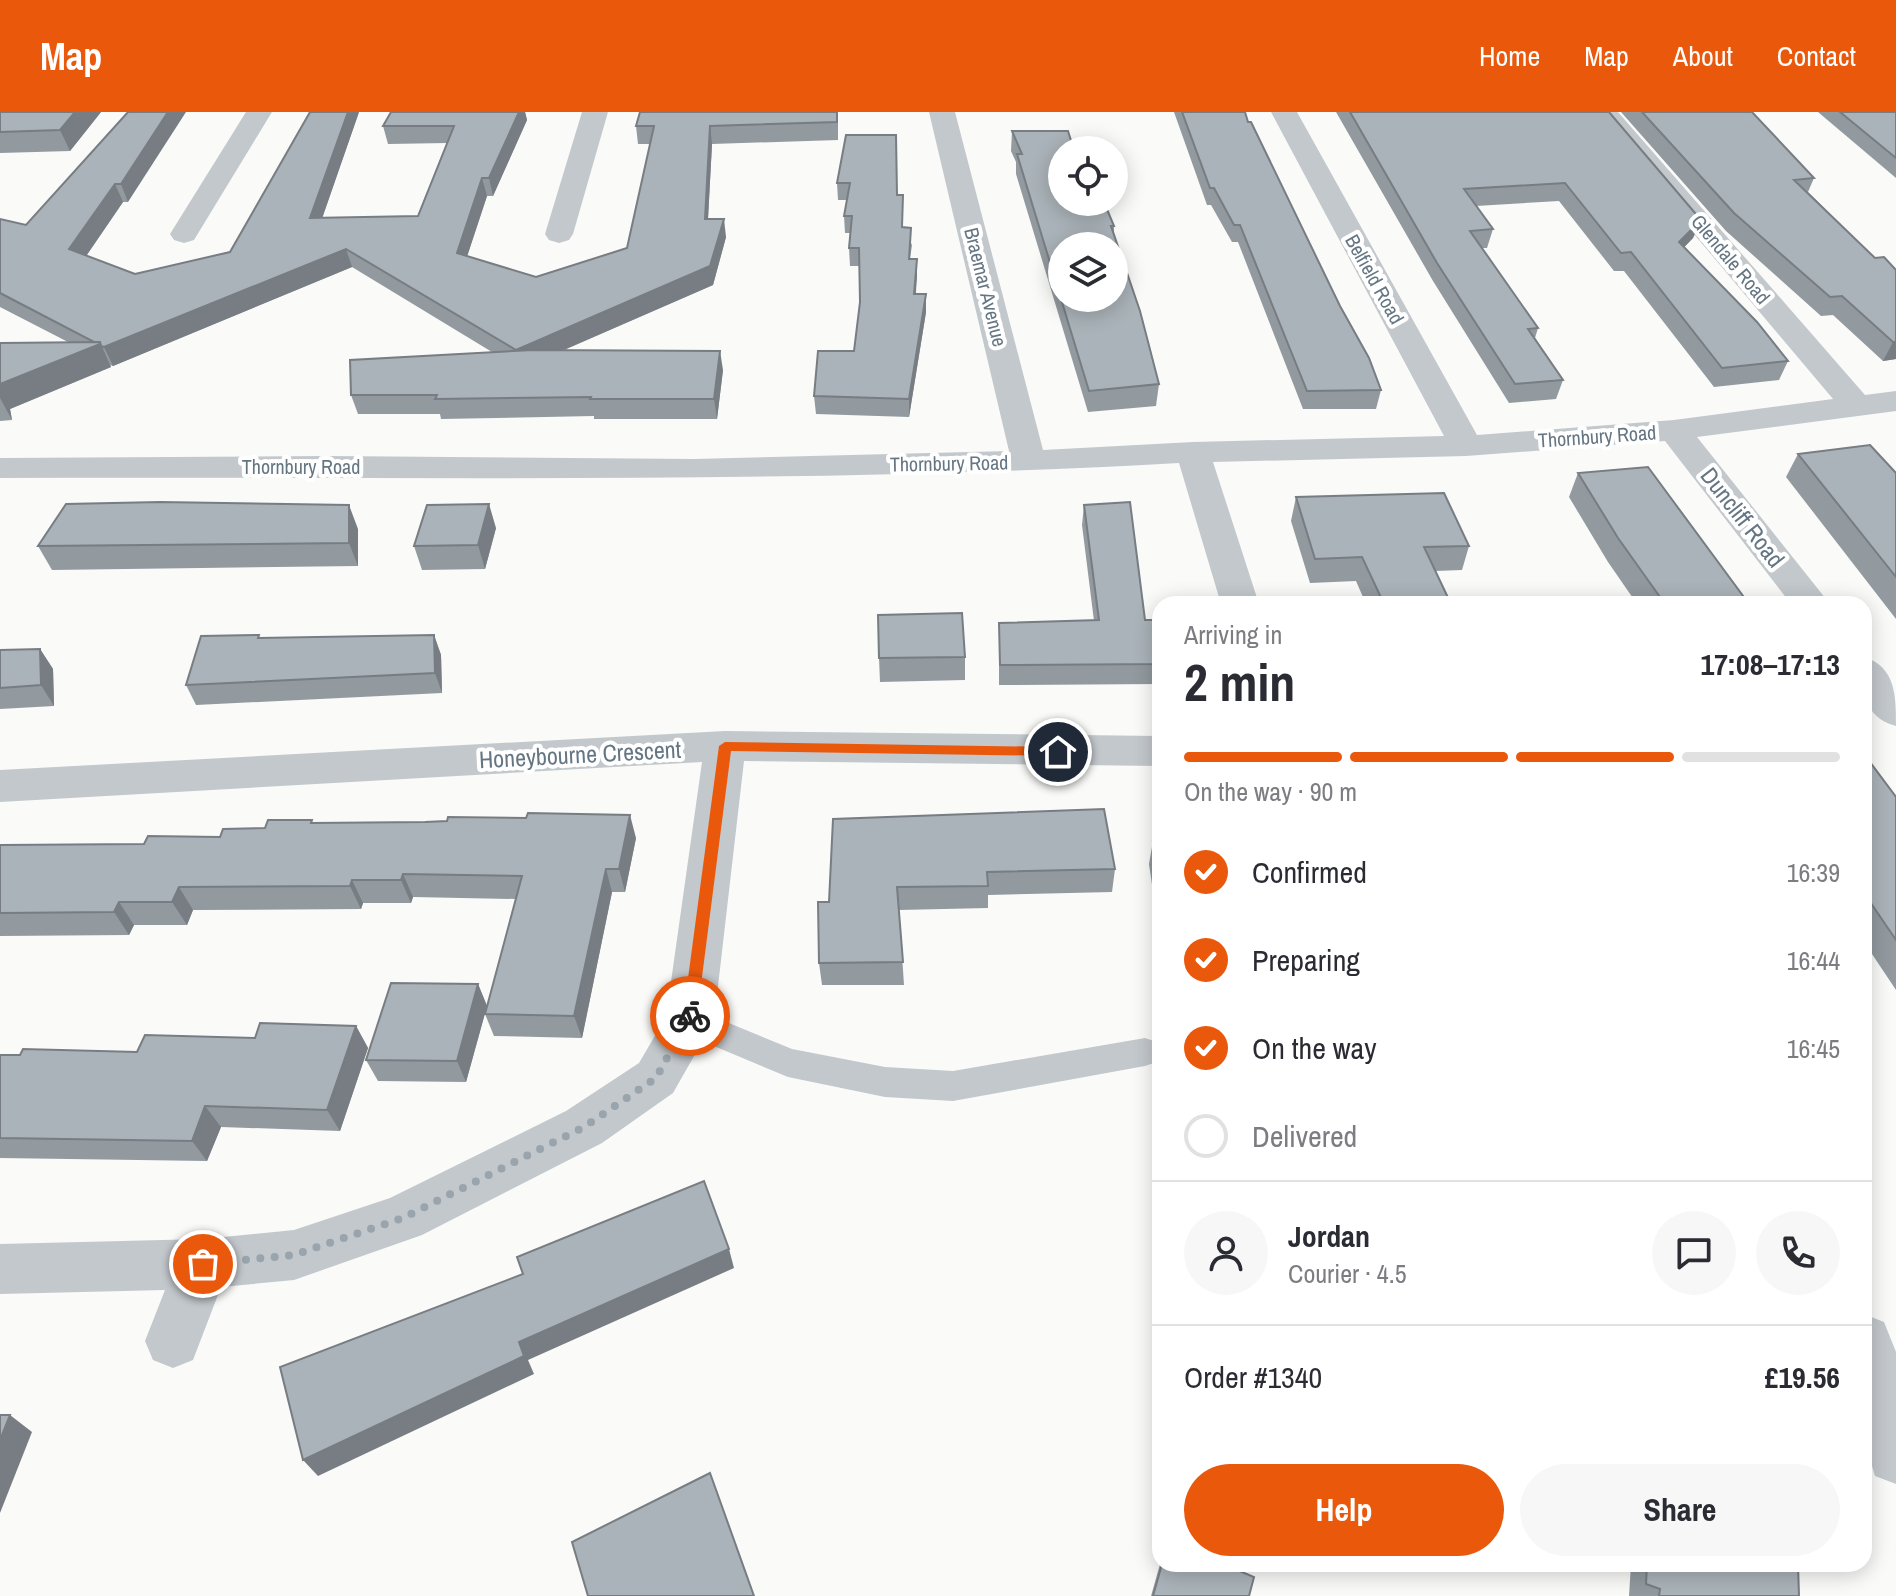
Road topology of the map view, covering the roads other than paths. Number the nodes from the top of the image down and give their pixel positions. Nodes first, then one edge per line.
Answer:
1 (259, 112) edge
2 (595, 112) edge
3 (942, 112) edge
4 (1284, 112) edge
5 (1604, 112) edge
6 (184, 234) dead end
7 (559, 234) dead end
8 (1896, 401) edge
9 (1857, 407) junction
10 (1674, 430) junction
11 (1466, 446) junction
12 (1193, 452) junction
13 (1029, 461) junction
14 (0, 468) edge
15 (1238, 596) edge
16 (1805, 596) edge
17 (1872, 681) edge
18 (1896, 712) edge
19 (725, 746) junction
20 (1152, 752) edge
21 (0, 786) edge
22 (690, 1021) junction
23 (1145, 1052) dead end
24 (203, 1264) junction
25 (0, 1269) edge
26 (173, 1341) dead end
27 (1872, 1364) edge
28 (1896, 1455) edge

1 - 6 street
2 - 7 street
3 - 13 street, Braemar Avenue
4 - 11 street, Belfield Road
5 - 9 street, Glendale Road
8 - 9 street, Thornbury Road
9 - 10 street, Thornbury Road
10 - 11 street, Thornbury Road
10 - 16 street, Duncliff Road
11 - 12 street, Thornbury Road
12 - 13 street, Thornbury Road
12 - 15 street
13 - 14 street, Thornbury Road
17 - 18 street
19 - 20 street, Honeybourne Crescent
19 - 21 street, Honeybourne Crescent
19 - 22 street
22 - 23 lane
22 - 24 street
24 - 25 street
24 - 26 street
27 - 28 street

